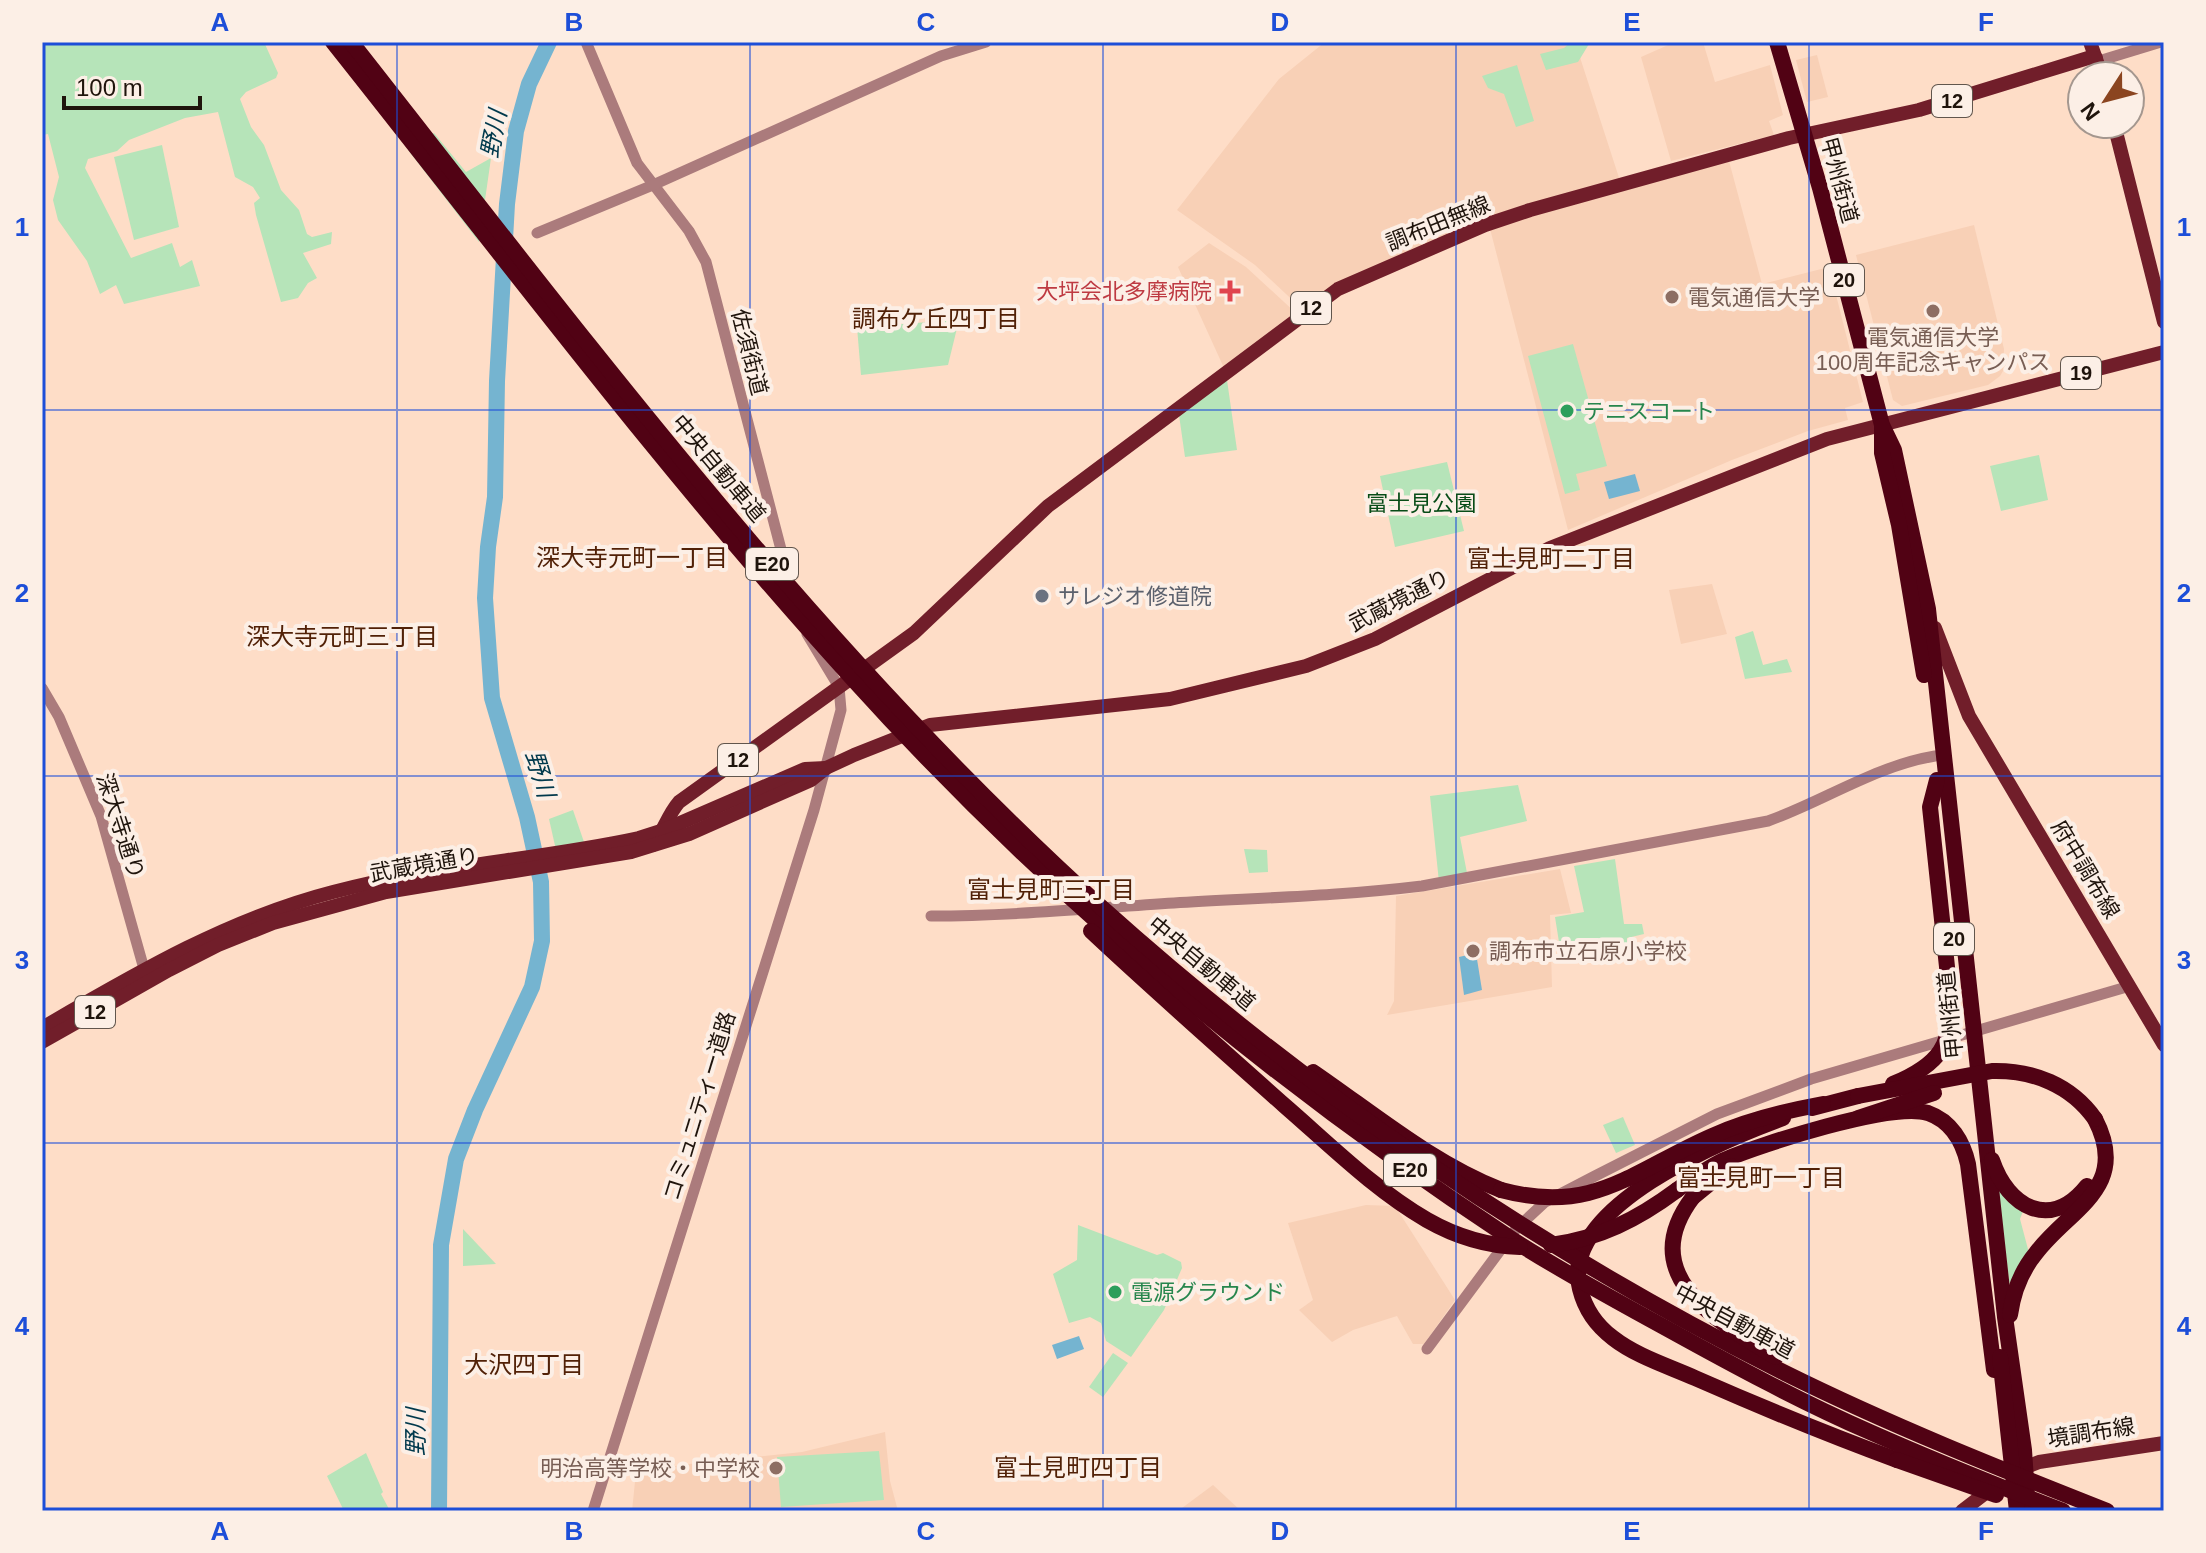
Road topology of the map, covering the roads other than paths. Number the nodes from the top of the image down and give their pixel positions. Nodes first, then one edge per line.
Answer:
1 (333, 42) edge
2 (351, 42) edge
3 (586, 42) edge
4 (986, 42) edge
5 (1777, 42) edge
6 (2090, 42) edge
7 (2161, 42) edge
8 (2096, 58) junction
9 (1805, 135) junction
10 (2118, 140) edge
11 (653, 185) junction
12 (537, 233) dead end
13 (2164, 322) edge
14 (2164, 352) edge
15 (1882, 425) junction
16 (1928, 609) junction
17 (856, 683) junction
18 (839, 687) junction
19 (42, 688) edge
20 (1969, 716) junction
21 (1940, 720) junction
22 (1935, 756) junction
23 (826, 768) junction
24 (1937, 780) junction
25 (664, 830) junction
26 (653, 845) junction
27 (549, 860) junction
28 (517, 865) junction
29 (931, 916) dead end
30 (243, 922) junction
31 (273, 923) junction
32 (146, 975) junction
33 (2130, 986) junction
34 (42, 1028) edge
35 (1251, 1032) junction
36 (1969, 1032) junction
37 (42, 1042) edge
38 (2164, 1045) edge
39 (1858, 1096) junction
40 (1981, 1100) junction
41 (1823, 1104) junction
42 (1858, 1118) junction
43 (2091, 1121) junction
44 (1756, 1149) junction
45 (2008, 1342) junction
46 (1427, 1349) dead end
47 (2006, 1415) junction
48 (2164, 1443) edge
49 (2019, 1469) junction
50 (2067, 1504) edge
51 (593, 1511) edge
52 (1962, 1511) edge
53 (2017, 1511) edge
54 (2028, 1511) edge
55 (2043, 1511) edge
56 (2107, 1511) edge

1 - 17 highway, 中央自動車道 / E20, bridge
2 - 35 highway, 中央自動車道 / E20, bridge
3 - 11 street, 佐須街道
4 - 11 street
5 - 9 highway, 甲州街道 / 20
6 - 8 main road
7 - 8 street
8 - 9 main road, 調布田無線 / 12
9 - 15 highway, 甲州街道 / 20
9 - 18 main road, 調布田無線 / 12
10 - 13 main road
11 - 12 street
11 - 18 street, 佐須街道
14 - 15 main road, 武蔵境通り / 19
15 - 16 highway, 甲州街道 / 20
15 - 22 highway, 甲州街道 / 20
15 - 23 main road, 武蔵境通り / 12
16 - 20 main road, 府中調布線
16 - 21 highway, 甲州街道 / 20
17 - 44 highway, bridge
17 - 50 highway, 中央自動車道 / E20, bridge
18 - 23 street, コミュニティー道路
18 - 25 main road, 12
19 - 32 street, 深大寺通り
20 - 21 main road
20 - 33 main road, 府中調布線
21 - 36 highway, 甲州街道 / 20
22 - 24 highway, 甲州街道 / 20
22 - 29 street
23 - 25 main road, 武蔵境通り / 12
23 - 26 main road, 武蔵境通り / 12
23 - 51 street, コミュニティー道路
24 - 36 highway, 甲州街道 / 20
24 - 39 highway, bridge
25 - 26 main road, 12
25 - 27 main road, 武蔵境通り / 12
26 - 27 main road, 武蔵境通り / 12
27 - 28 main road, 武蔵境通り / 12
28 - 30 main road, 武蔵境通り / 12
28 - 31 main road, 武蔵境通り / 12
30 - 31 main road
30 - 32 main road, 武蔵境通り / 12
31 - 32 main road, 武蔵境通り / 12
32 - 34 main road, 武蔵境通り / 12
32 - 37 main road, 武蔵境通り / 12
33 - 36 street
33 - 38 main road, 府中調布線
35 - 41 highway, bridge
35 - 50 highway, 中央自動車道 / E20, bridge
36 - 40 highway, 甲州街道 / 20
36 - 46 street
36 - 47 highway, 甲州街道 / 20
39 - 41 highway
39 - 43 highway, bridge
40 - 43 highway
40 - 45 highway, 甲州街道 / 20
41 - 55 highway, bridge
42 - 43 highway, bridge
42 - 44 highway
42 - 47 highway, bridge
43 - 45 highway
44 - 50 highway, bridge
45 - 49 highway, 甲州街道 / 20
47 - 49 highway, 甲州街道 / 20
48 - 49 main road, 境調布線
49 - 52 main road
49 - 53 highway, 甲州街道 / 20
49 - 54 highway, 甲州街道 / 20
50 - 56 highway, 中央自動車道 / E20, bridge

